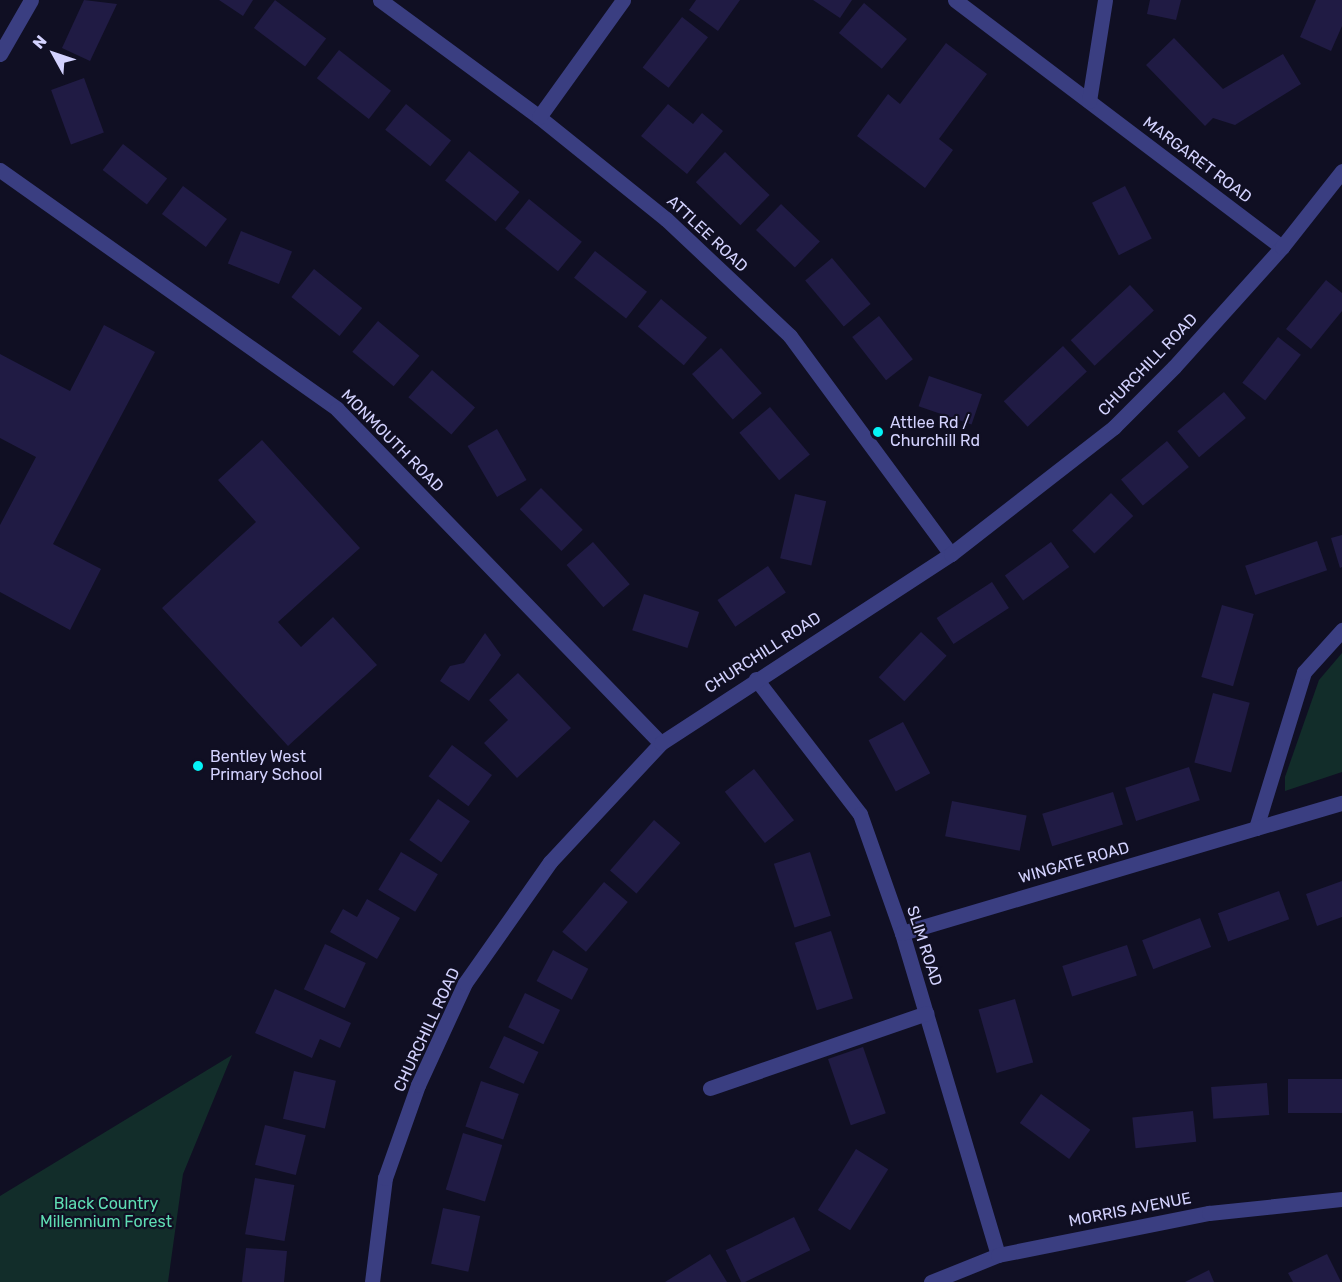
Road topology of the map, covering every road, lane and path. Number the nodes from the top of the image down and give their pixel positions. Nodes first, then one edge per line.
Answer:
1 (31, 0) edge
2 (380, 0) edge
3 (622, 0) edge
4 (954, 0) edge
5 (1105, 0) edge
6 (0, 54) edge
7 (1089, 101) junction
8 (539, 117) junction
9 (0, 170) edge
10 (1342, 171) edge
11 (1282, 247) junction
12 (951, 554) junction
13 (1342, 630) edge
14 (756, 679) junction
15 (661, 743) junction
16 (1342, 803) edge
17 (1256, 828) junction
18 (902, 933) junction
19 (926, 1013) junction
20 (711, 1088) dead end
21 (1342, 1199) edge
22 (998, 1254) junction
23 (372, 1282) edge
24 (931, 1282) edge

1 - 6 street
2 - 8 street, ATTLEE ROAD
3 - 8 street
4 - 7 street, MARGARET ROAD
5 - 7 street
7 - 11 street, MARGARET ROAD
8 - 12 street, ATTLEE ROAD
9 - 15 street, MONMOUTH ROAD
10 - 11 street, CHURCHILL ROAD
11 - 12 street, CHURCHILL ROAD
12 - 14 street, CHURCHILL ROAD
13 - 17 street
14 - 15 street, CHURCHILL ROAD
14 - 18 street, SLIM ROAD
15 - 23 street, CHURCHILL ROAD
16 - 17 street, WINGATE ROAD
17 - 18 street, WINGATE ROAD
18 - 19 street, SLIM ROAD
19 - 20 street
19 - 22 street, SLIM ROAD
21 - 22 street, MORRIS AVENUE
22 - 24 street, MORRIS AVENUE

